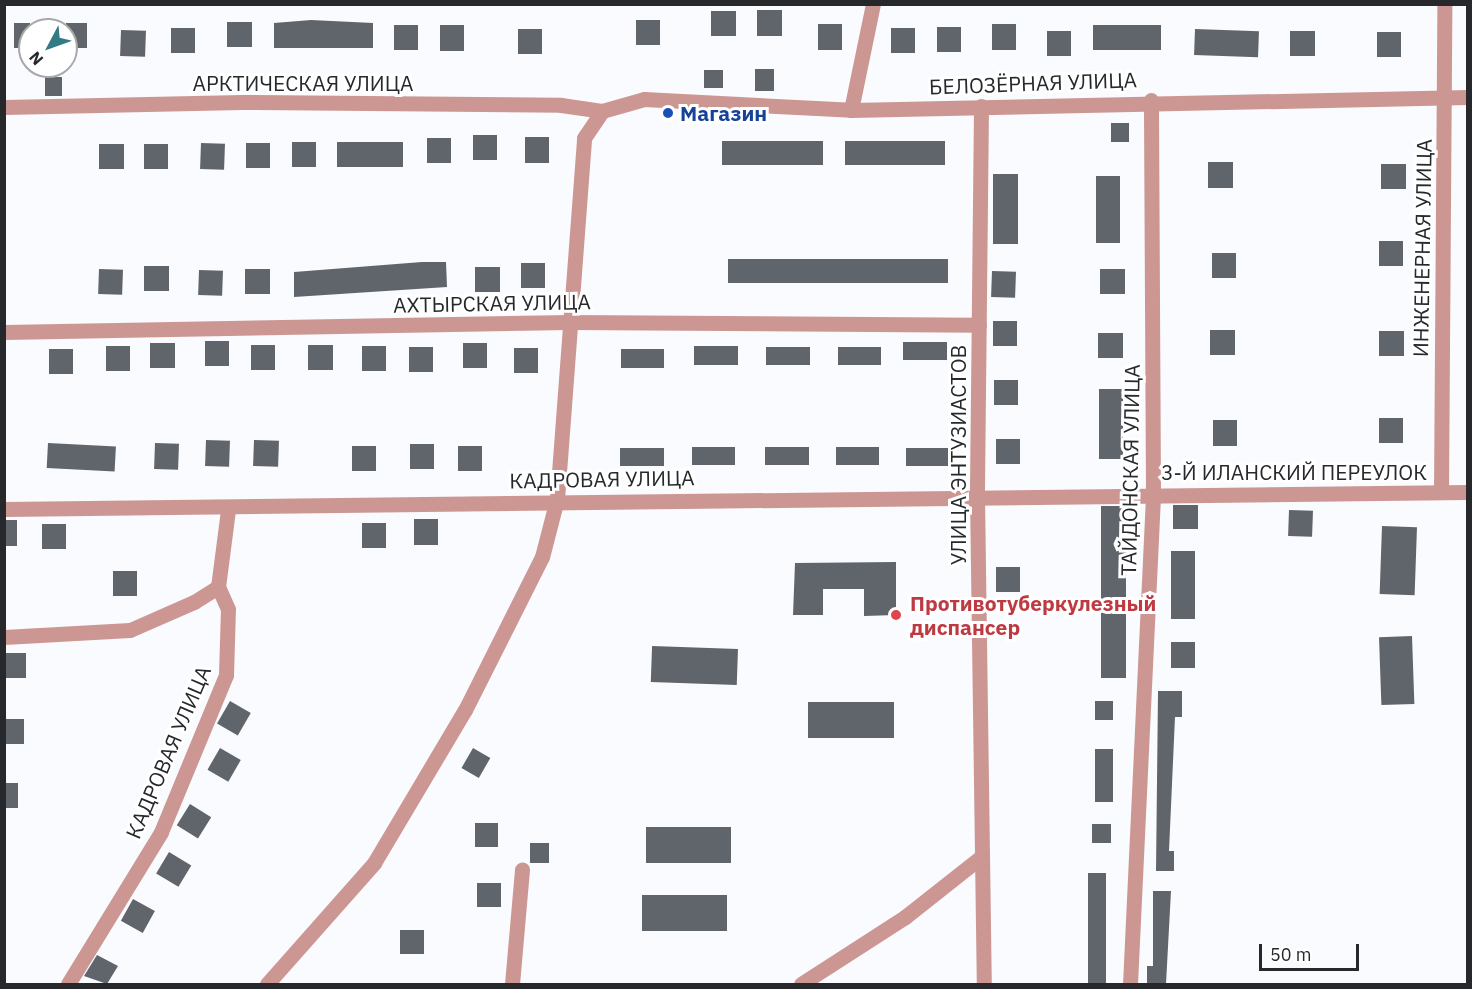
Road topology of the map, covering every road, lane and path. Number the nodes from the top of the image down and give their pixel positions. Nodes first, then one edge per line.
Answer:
1 (873, 4) edge
2 (1444, 4) edge
3 (1467, 97) edge
4 (1447, 98) junction
5 (1151, 100) junction
6 (981, 106) junction
7 (4, 107) edge
8 (851, 110) junction
9 (602, 111) junction
10 (569, 322) junction
11 (979, 326) junction
12 (4, 332) edge
13 (1441, 492) junction
14 (1467, 492) edge
15 (1153, 493) junction
16 (977, 496) junction
17 (557, 499) junction
18 (4, 509) edge
19 (228, 510) junction
20 (218, 587) junction
21 (4, 637) edge
22 (981, 857) junction
23 (522, 869) dead end
24 (68, 984) edge
25 (267, 984) edge
26 (512, 984) edge
27 (801, 984) edge
28 (984, 984) edge
29 (1130, 984) edge

1 - 8 street
2 - 4 street, ИНЖЕНЕРНАЯ УЛИЦА
3 - 4 street, БЕЛОЗЁРНАЯ УЛИЦА
4 - 5 street, БЕЛОЗЁРНАЯ УЛИЦА
4 - 13 street, ИНЖЕНЕРНАЯ УЛИЦА
5 - 6 street, БЕЛОЗЁРНАЯ УЛИЦА
5 - 15 street, ТАЙДОНСКАЯ УЛИЦА
6 - 8 street, БЕЛОЗЁРНАЯ УЛИЦА
6 - 11 street, УЛИЦА ЭНТУЗИАСТОВ
7 - 9 street, АРКТИЧЕСКАЯ УЛИЦА
8 - 9 street, БЕЛОЗЁРНАЯ УЛИЦА
9 - 10 street
10 - 11 street, АХТЫРСКАЯ УЛИЦА
10 - 12 street, АХТЫРСКАЯ УЛИЦА
10 - 17 street
11 - 16 street, УЛИЦА ЭНТУЗИАСТОВ
13 - 14 street, 3-Й ИЛАНСКИЙ ПЕРЕУЛОК
13 - 15 street, 3-Й ИЛАНСКИЙ ПЕРЕУЛОК
15 - 16 street, 3-Й ИЛАНСКИЙ ПЕРЕУЛОК
15 - 29 street, ТАЙДОНСКАЯ УЛИЦА
16 - 17 street, КАДРОВАЯ УЛИЦА
16 - 22 street, УЛИЦА ЭНТУЗИАСТОВ
17 - 19 street, КАДРОВАЯ УЛИЦА
17 - 25 street
18 - 19 street, КАДРОВАЯ УЛИЦА
19 - 20 street, КАДРОВАЯ УЛИЦА
20 - 21 street
20 - 24 street, КАДРОВАЯ УЛИЦА
22 - 27 street
22 - 28 street, УЛИЦА ЭНТУЗИАСТОВ
23 - 26 street

